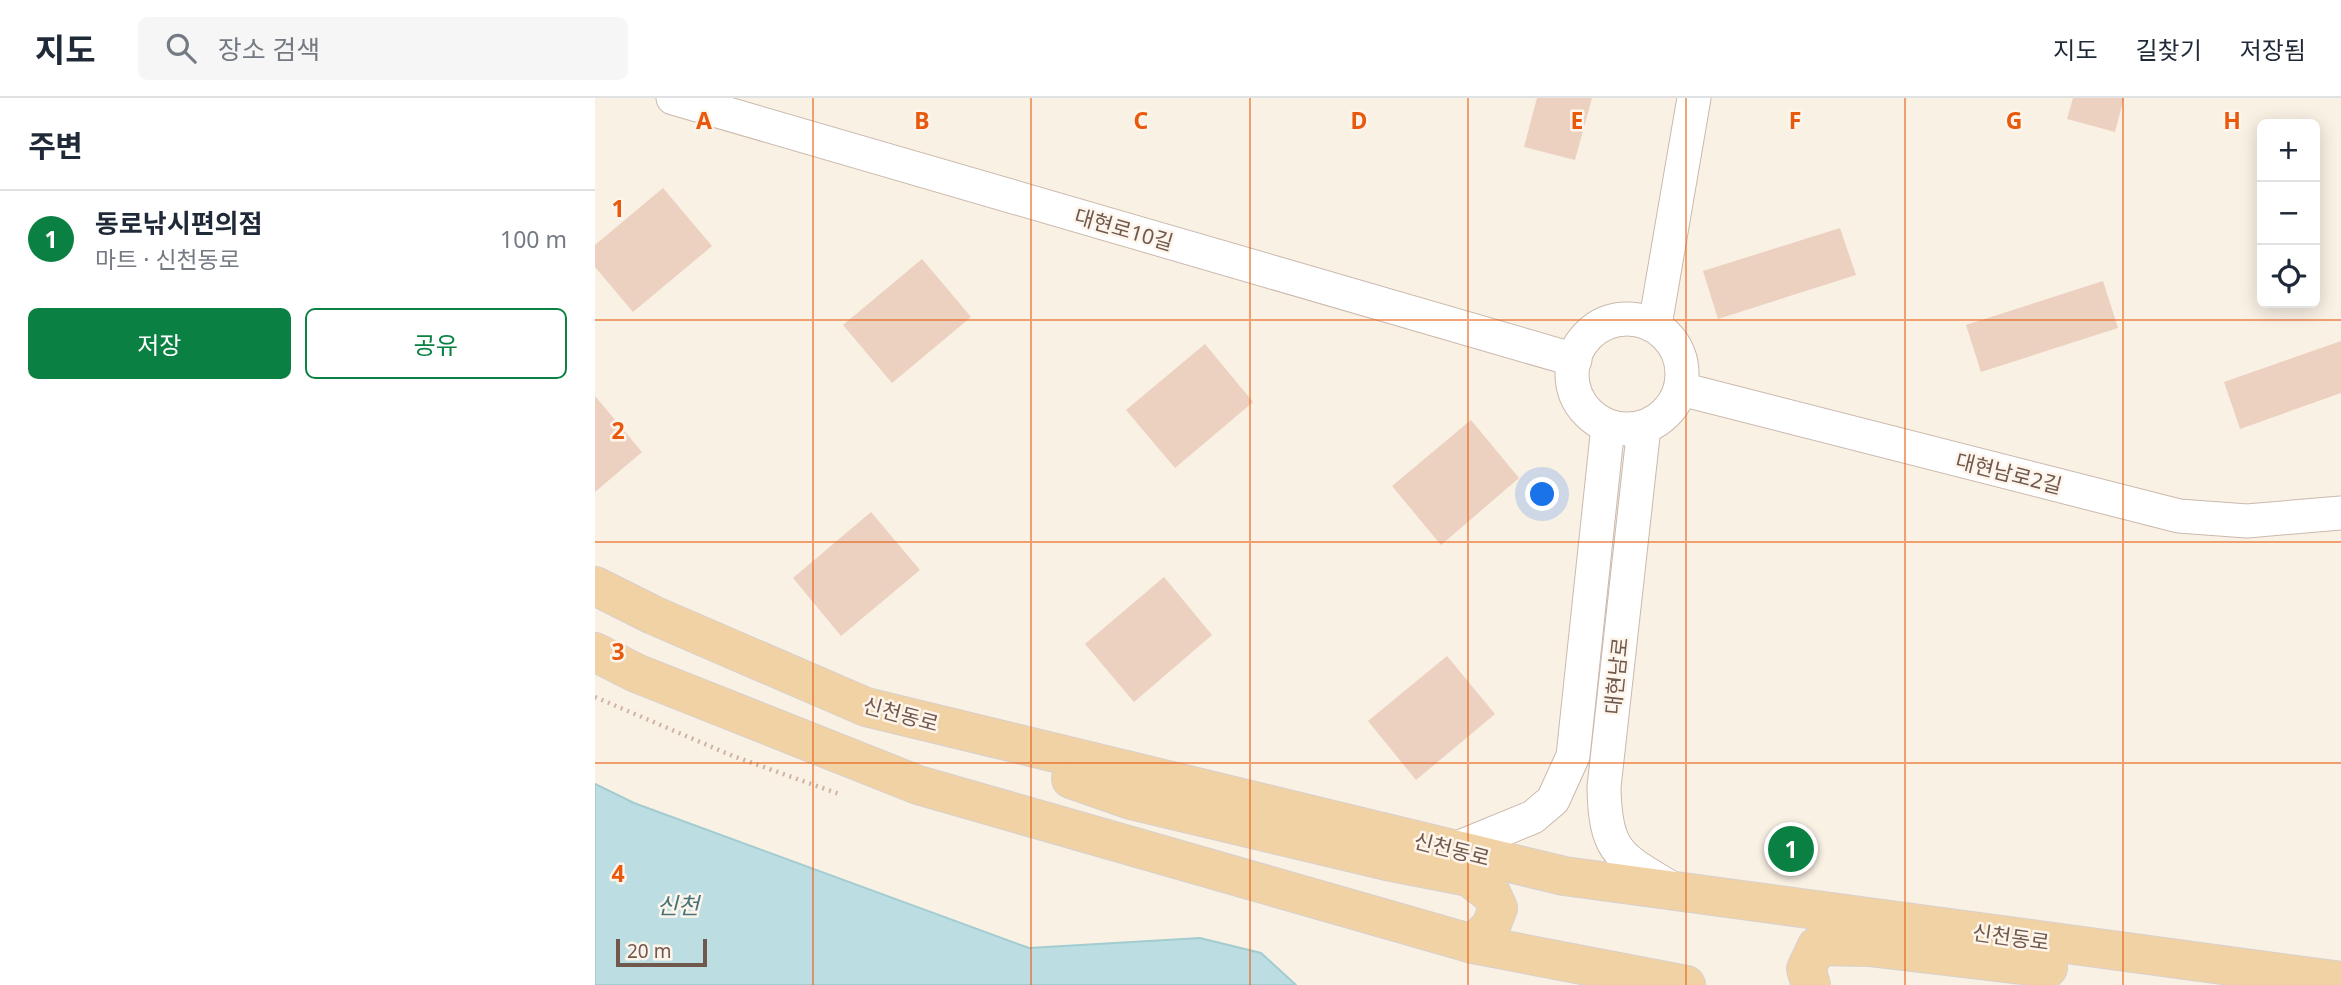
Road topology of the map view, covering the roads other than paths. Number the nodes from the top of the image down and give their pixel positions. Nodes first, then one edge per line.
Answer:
1 (673, 98) edge
2 (1694, 98) edge
3 (1655, 325) junction
4 (1575, 360) junction
5 (1681, 389) junction
6 (1608, 426) junction
7 (1644, 427) junction
8 (2341, 513) edge
9 (595, 586) edge
10 (595, 652) edge
11 (866, 707) junction
12 (1455, 849) junction
13 (1676, 891) junction
14 (1473, 944) junction
15 (2341, 981) edge
16 (1686, 985) edge
17 (1811, 985) edge
18 (2196, 985) edge

1 - 4 street, 대현로10길
2 - 3 street
3 - 4 street
3 - 5 street
4 - 6 street
5 - 7 street
5 - 8 street, 대현남로2길
6 - 7 street
6 - 12 street, 대현남로
7 - 13 street, 대현남로
9 - 11 main road, 신천동로
10 - 14 main road
11 - 12 main road, 신천동로
11 - 14 main road
12 - 13 main road, 신천동로
13 - 15 main road, 신천동로
14 - 16 main road
17 - 18 main road

